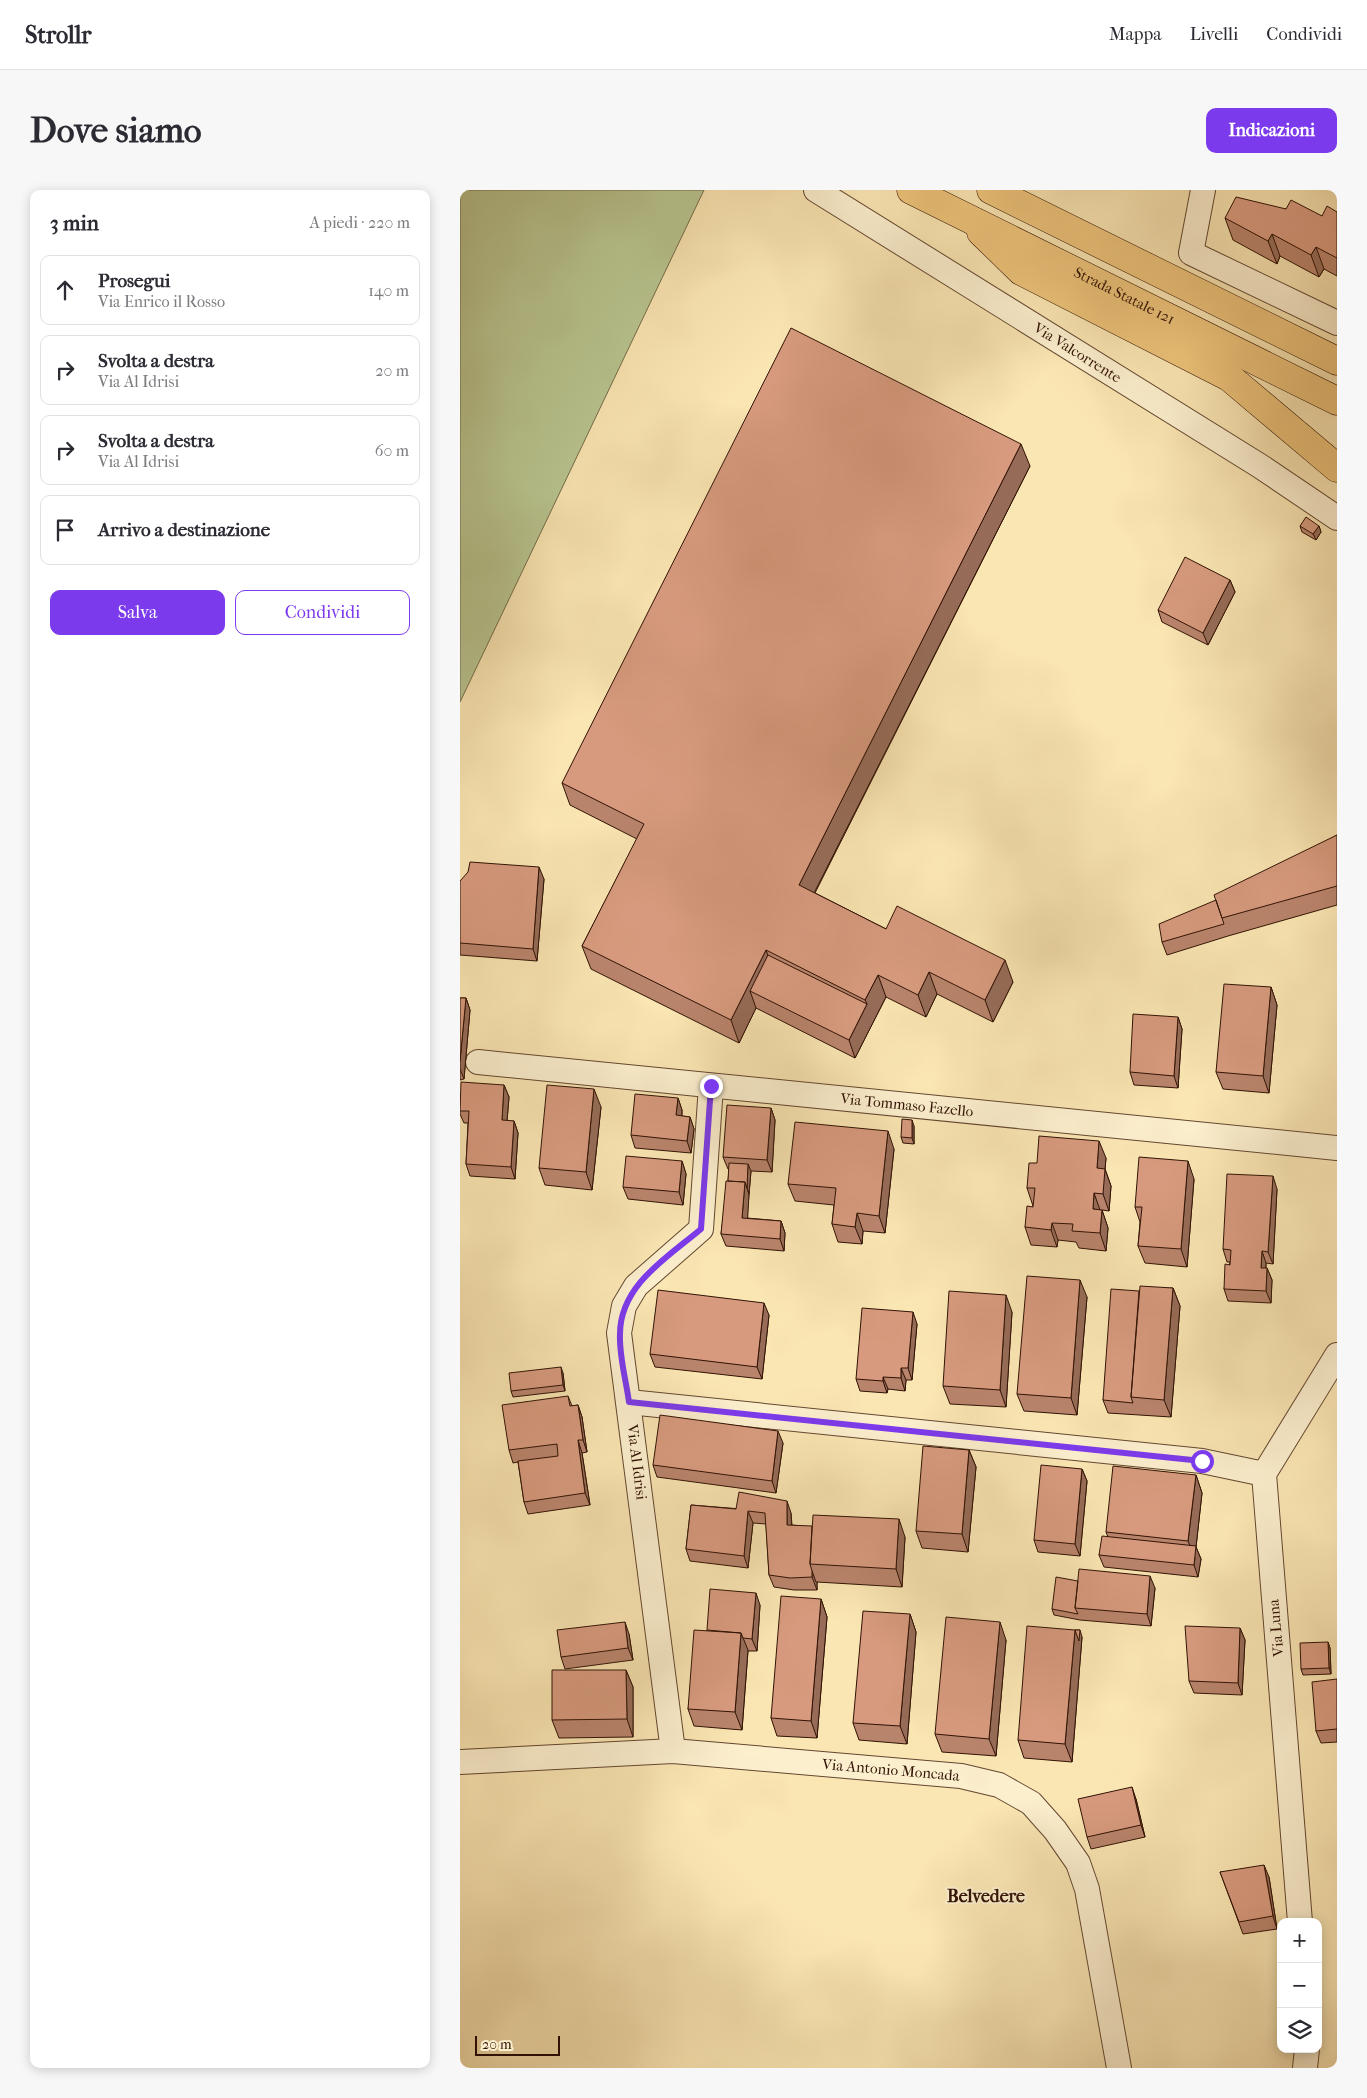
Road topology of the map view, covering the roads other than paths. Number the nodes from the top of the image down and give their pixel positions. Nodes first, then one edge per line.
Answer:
1 (816, 190) edge
2 (911, 190) edge
3 (990, 190) edge
4 (1203, 190) edge
5 (964, 216) junction
6 (1337, 323) edge
7 (1337, 361) edge
8 (1337, 401) edge
9 (1337, 468) edge
10 (1337, 518) edge
11 (478, 1062) dead end
12 (711, 1086) junction
13 (1337, 1148) edge
14 (1337, 1355) edge
15 (629, 1402) junction
16 (1264, 1474) junction
17 (673, 1751) junction
18 (460, 1762) edge
19 (1300, 1918) edge
20 (1307, 2053) edge
21 (1119, 2068) edge
22 (1305, 2068) edge

1 - 10 street, Via Valcorrente
2 - 5 main road, Strada Statale 121
3 - 7 main road
4 - 6 street
5 - 8 main road, Strada Statale 121
5 - 9 main road
11 - 12 street, Via Tommaso Fazello
12 - 13 street, Via Tommaso Fazello
12 - 15 street, Via Al Idrisi
14 - 16 street
15 - 16 street
15 - 17 street, Via Al Idrisi
16 - 19 street, Via Luna
17 - 18 street, Via Antonio Moncada
17 - 21 street, Via Antonio Moncada
20 - 22 street

